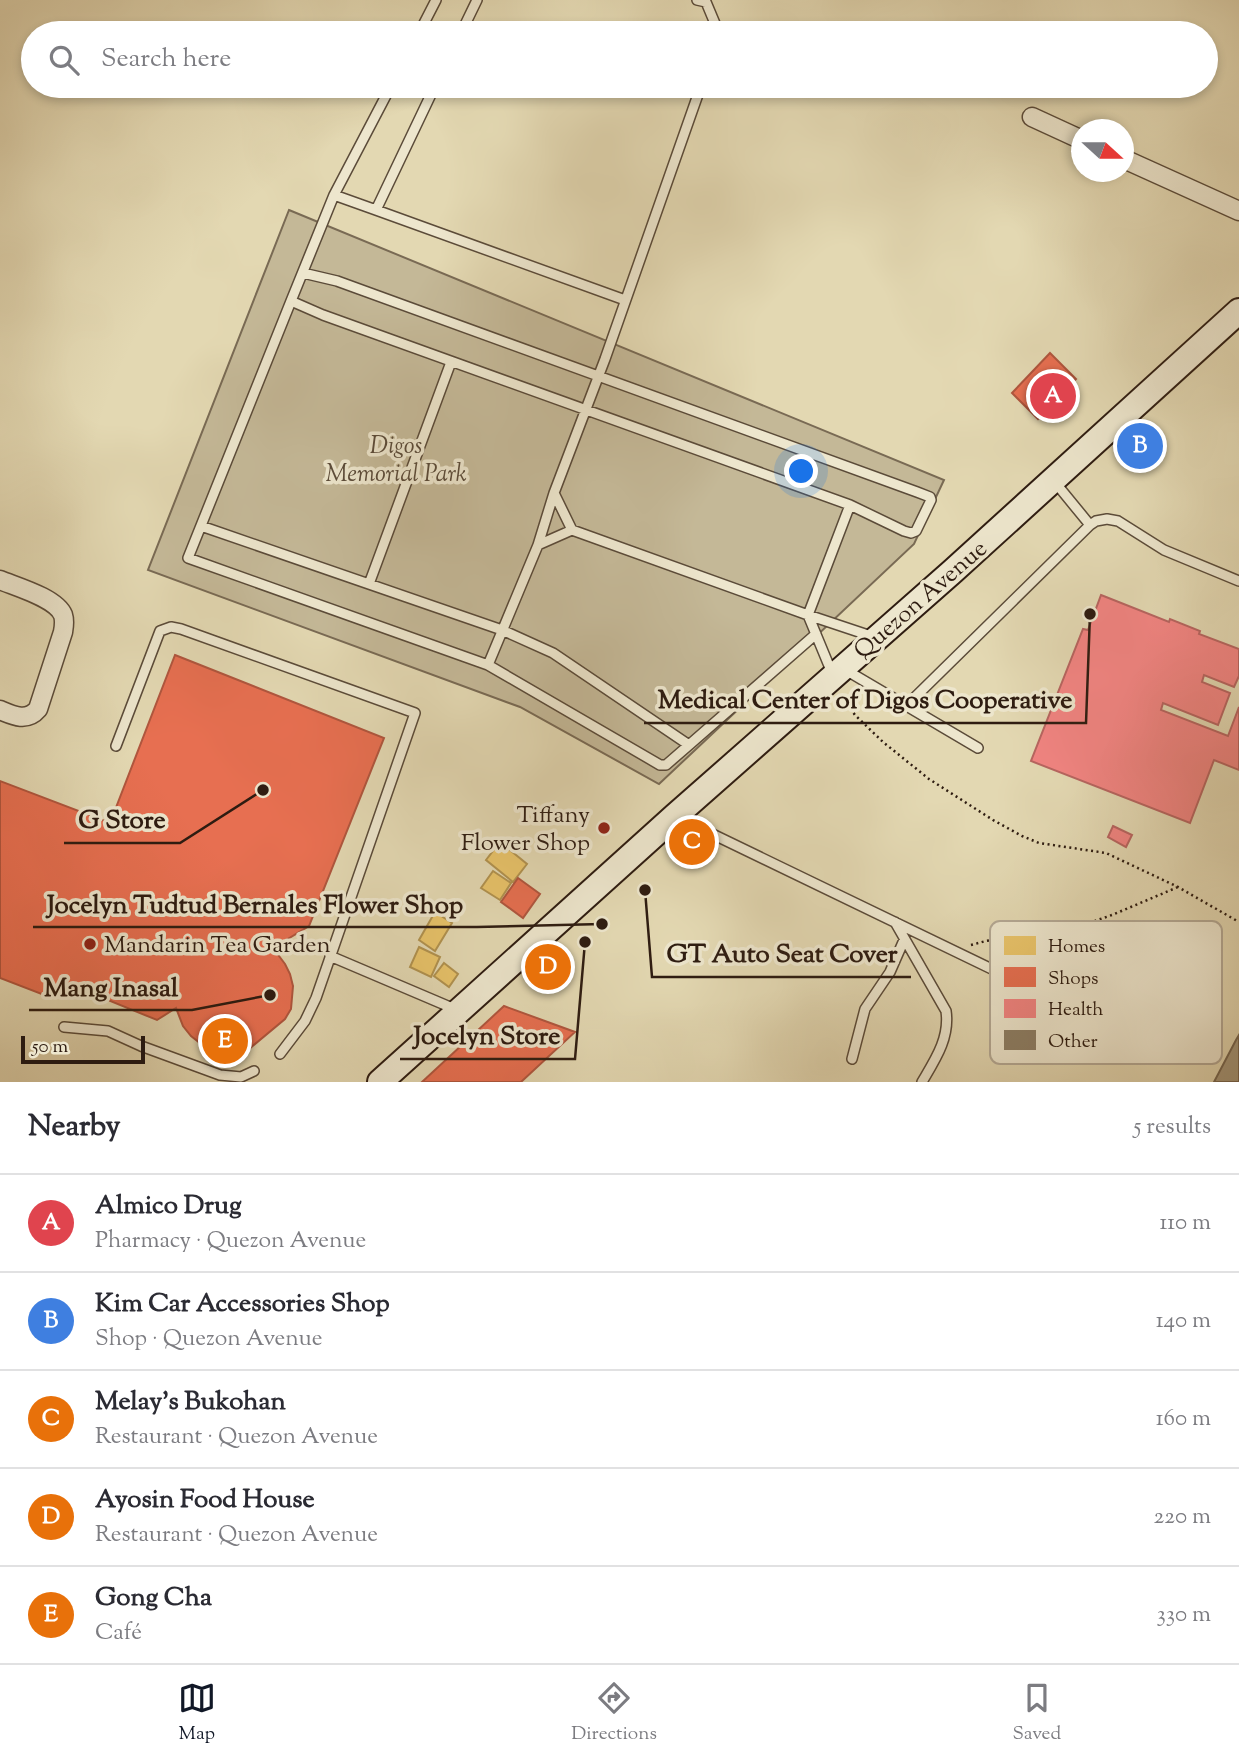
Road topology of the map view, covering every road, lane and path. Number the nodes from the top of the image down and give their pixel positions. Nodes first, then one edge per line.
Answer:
1 (436, 0) edge
2 (477, 0) edge
3 (697, 0) edge
4 (425, 21) edge
5 (467, 21) edge
6 (714, 21) edge
7 (385, 98) edge
8 (429, 98) edge
9 (697, 98) edge
10 (1032, 117) dead end
11 (1071, 135) edge
12 (1134, 164) edge
13 (334, 195) junction
14 (376, 210) junction
15 (1239, 211) edge
16 (303, 273) junction
17 (625, 300) junction
18 (291, 301) junction
19 (1239, 311) edge
20 (451, 362) junction
21 (598, 376) junction
22 (585, 410) junction
23 (1053, 480) junction
24 (554, 493) junction
25 (850, 505) junction
26 (1090, 525) junction
27 (201, 526) junction
28 (572, 530) junction
29 (538, 545) junction
30 (0, 580) edge
31 (1239, 581) edge
32 (369, 584) junction
33 (808, 615) junction
34 (502, 630) junction
35 (816, 634) junction
36 (876, 638) junction
37 (488, 665) junction
38 (838, 672) junction
39 (906, 706) junction
40 (0, 710) edge
41 (689, 745) junction
42 (116, 746) dead end
43 (978, 748) dead end
44 (676, 816) junction
45 (1178, 887) junction
46 (1095, 921) edge
47 (895, 922) junction
48 (1239, 922) edge
49 (904, 940) junction
50 (990, 941) edge
51 (957, 952) junction
52 (330, 956) junction
53 (990, 968) edge
54 (458, 1011) junction
55 (64, 1027) dead end
56 (280, 1054) dead end
57 (852, 1059) dead end
58 (254, 1071) dead end
59 (244, 1079) edge
60 (380, 1082) edge
61 (922, 1082) edge

1 - 4 lane
2 - 5 lane
3 - 6 lane
7 - 13 lane
8 - 14 lane
9 - 17 lane
10 - 11 street
12 - 15 street
13 - 14 lane
13 - 16 lane
14 - 17 lane
16 - 18 lane
16 - 21 lane
17 - 21 lane
18 - 20 lane
18 - 27 lane
19 - 23 main road, Quezon Avenue
20 - 22 lane
20 - 32 lane
21 - 22 lane
21 - 25 lane
22 - 24 lane
22 - 25 lane
23 - 26 lane
23 - 36 main road, Quezon Avenue
24 - 28 lane
24 - 29 lane
25 - 33 lane
26 - 31 lane
26 - 39 lane
27 - 32 lane
27 - 37 lane
28 - 29 lane
28 - 33 lane
29 - 34 lane
30 - 40 street
32 - 34 lane
33 - 35 lane
33 - 36 lane
34 - 37 lane
34 - 41 lane
35 - 38 lane
35 - 41 lane
36 - 38 main road, Quezon Avenue
37 - 41 lane
38 - 39 lane
38 - 44 main road, Quezon Avenue
38 - 45 path
39 - 43 lane
42 - 52 lane
44 - 47 lane
44 - 54 main road, Quezon Avenue
45 - 46 path
45 - 48 path
47 - 49 lane
47 - 51 lane
49 - 57 lane
49 - 61 lane
50 - 51 path
51 - 53 lane
52 - 54 lane
52 - 56 lane
54 - 60 main road, Quezon Avenue
55 - 59 lane
58 - 59 lane

